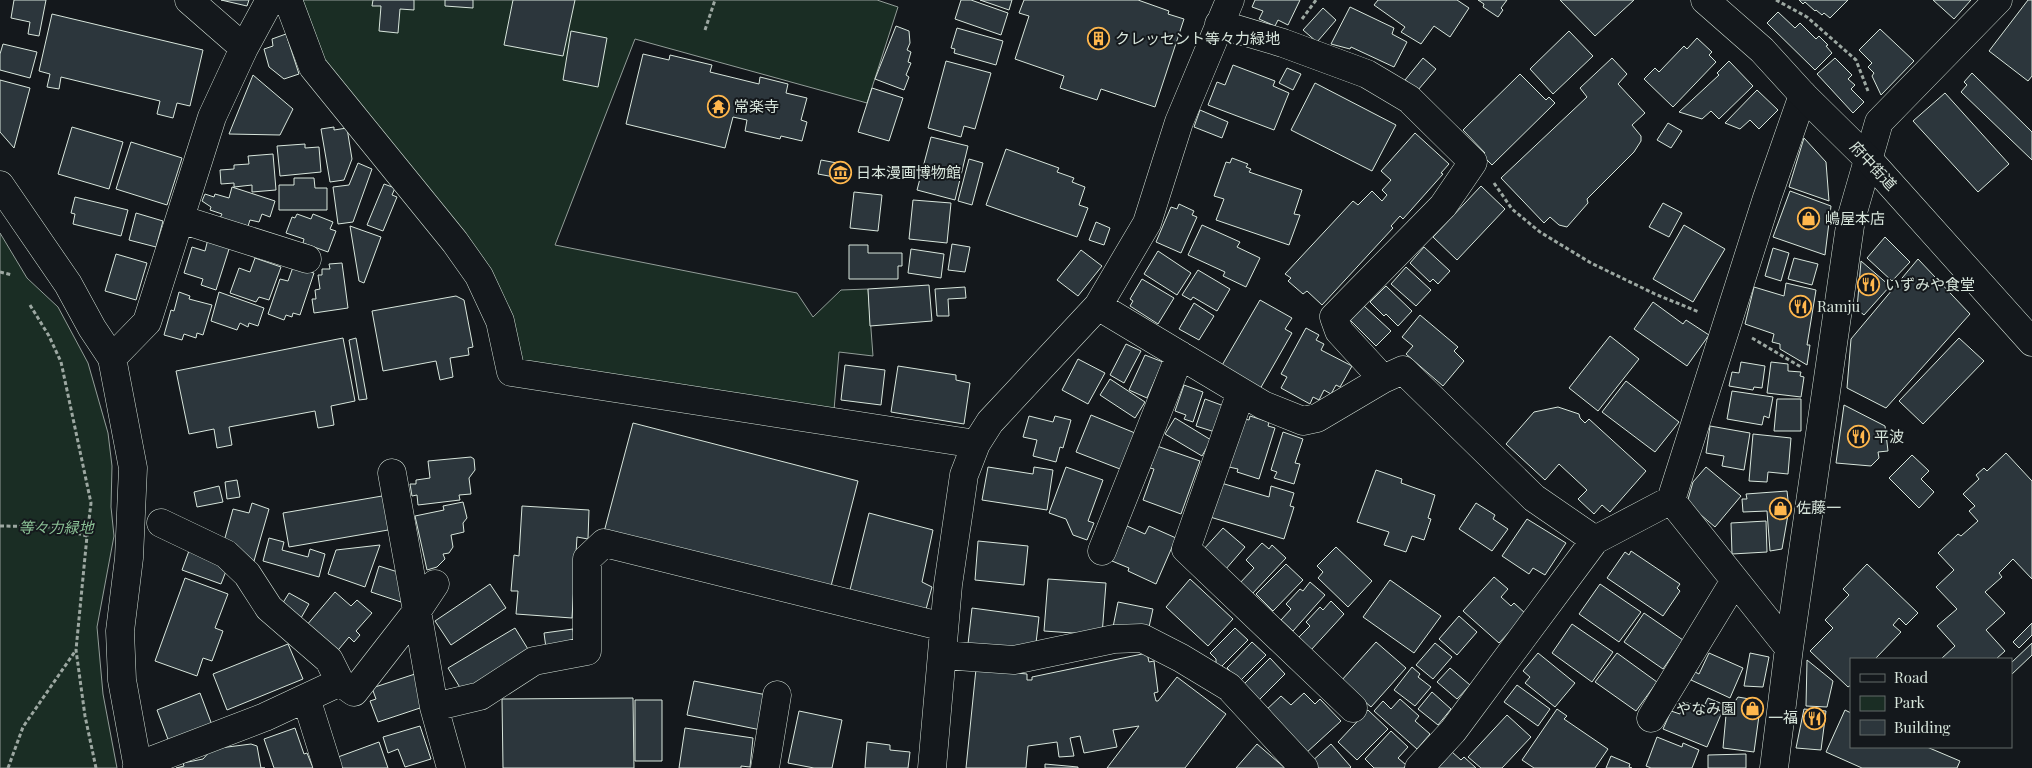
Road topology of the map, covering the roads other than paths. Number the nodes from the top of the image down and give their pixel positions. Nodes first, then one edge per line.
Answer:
1 (189, 0) edge
2 (270, 0) edge
3 (288, 0) edge
4 (1705, 0) edge
5 (1998, 0) edge
6 (1222, 7) edge
7 (244, 48) junction
8 (1803, 95) junction
9 (1869, 160) junction
10 (0, 185) edge
11 (180, 219) junction
12 (307, 259) dead end
13 (1098, 306) junction
14 (2032, 342) edge
15 (1180, 355) junction
16 (112, 358) junction
17 (1383, 379) junction
18 (1241, 392) junction
19 (976, 444) junction
20 (392, 473) dead end
21 (1671, 500) junction
22 (161, 523) dead end
23 (1595, 540) junction
24 (1102, 551) dead end
25 (1734, 582) junction
26 (435, 584) dead end
27 (417, 611) junction
28 (944, 627) junction
29 (1789, 648) junction
30 (942, 655) junction
31 (340, 682) junction
32 (777, 695) dead end
33 (306, 698) junction
34 (434, 707) junction
35 (1353, 708) dead end
36 (1651, 718) dead end
37 (138, 767) edge
38 (328, 768) edge
39 (451, 768) edge
40 (765, 768) edge
41 (932, 768) edge
42 (1304, 768) edge
43 (1419, 768) edge
44 (1774, 768) edge

1 - 7 main road
2 - 7 main road
3 - 19 main road
4 - 8 main road, 府中街道
5 - 9 main road
6 - 13 main road
6 - 17 main road
7 - 11 main road
8 - 9 main road, 府中街道
8 - 21 main road
9 - 14 main road, 府中街道
9 - 29 main road
10 - 16 main road
11 - 12 main road
11 - 16 main road
13 - 15 main road
13 - 19 main road
15 - 18 main road
15 - 24 main road
16 - 37 main road
17 - 18 main road
17 - 23 main road
18 - 35 main road
19 - 28 main road
20 - 27 main road
21 - 23 main road
21 - 25 main road
22 - 31 main road
23 - 43 main road
25 - 29 main road
25 - 36 main road
26 - 27 main road
27 - 31 main road
27 - 34 main road
28 - 30 main road
28 - 34 main road
29 - 44 main road
30 - 41 main road
30 - 42 main road
31 - 33 main road
32 - 40 main road
33 - 37 main road
33 - 38 main road
34 - 39 main road

